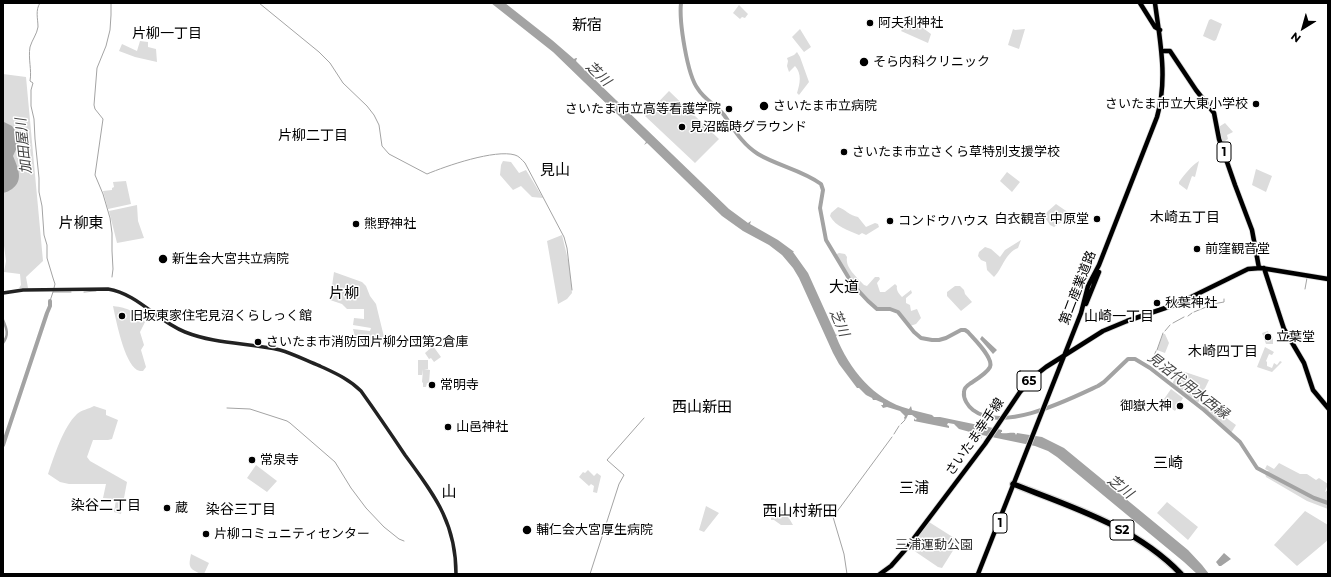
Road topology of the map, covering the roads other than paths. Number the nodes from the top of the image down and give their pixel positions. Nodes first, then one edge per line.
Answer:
1 (1140, 3) edge
2 (1156, 3) edge
3 (1160, 30) junction
4 (1164, 51) junction
5 (1262, 268) junction
6 (1328, 279) edge
7 (3, 293) edge
8 (1065, 355) junction
9 (1328, 408) edge
10 (1014, 486) junction
11 (456, 574) edge
12 (880, 574) edge
13 (979, 574) edge
14 (1179, 574) edge

1 - 3 main road, 1
2 - 3 main road, 第二産業道路 / 1
3 - 4 main road, 第二産業道路 / 1
3 - 8 main road, 第二産業道路 / 1
4 - 5 main road, 1
4 - 8 main road, 第二産業道路 / 1
5 - 6 main road, さいたま幸手線 / 65
5 - 8 main road, さいたま幸手線 / 65
5 - 9 main road, 1
7 - 11 main road
8 - 10 main road, 第二産業道路 / 1
8 - 12 main road, さいたま幸手線 / 65
10 - 13 main road, 第二産業道路 / 1
10 - 14 highway, S2
10 - 14 highway, S2

